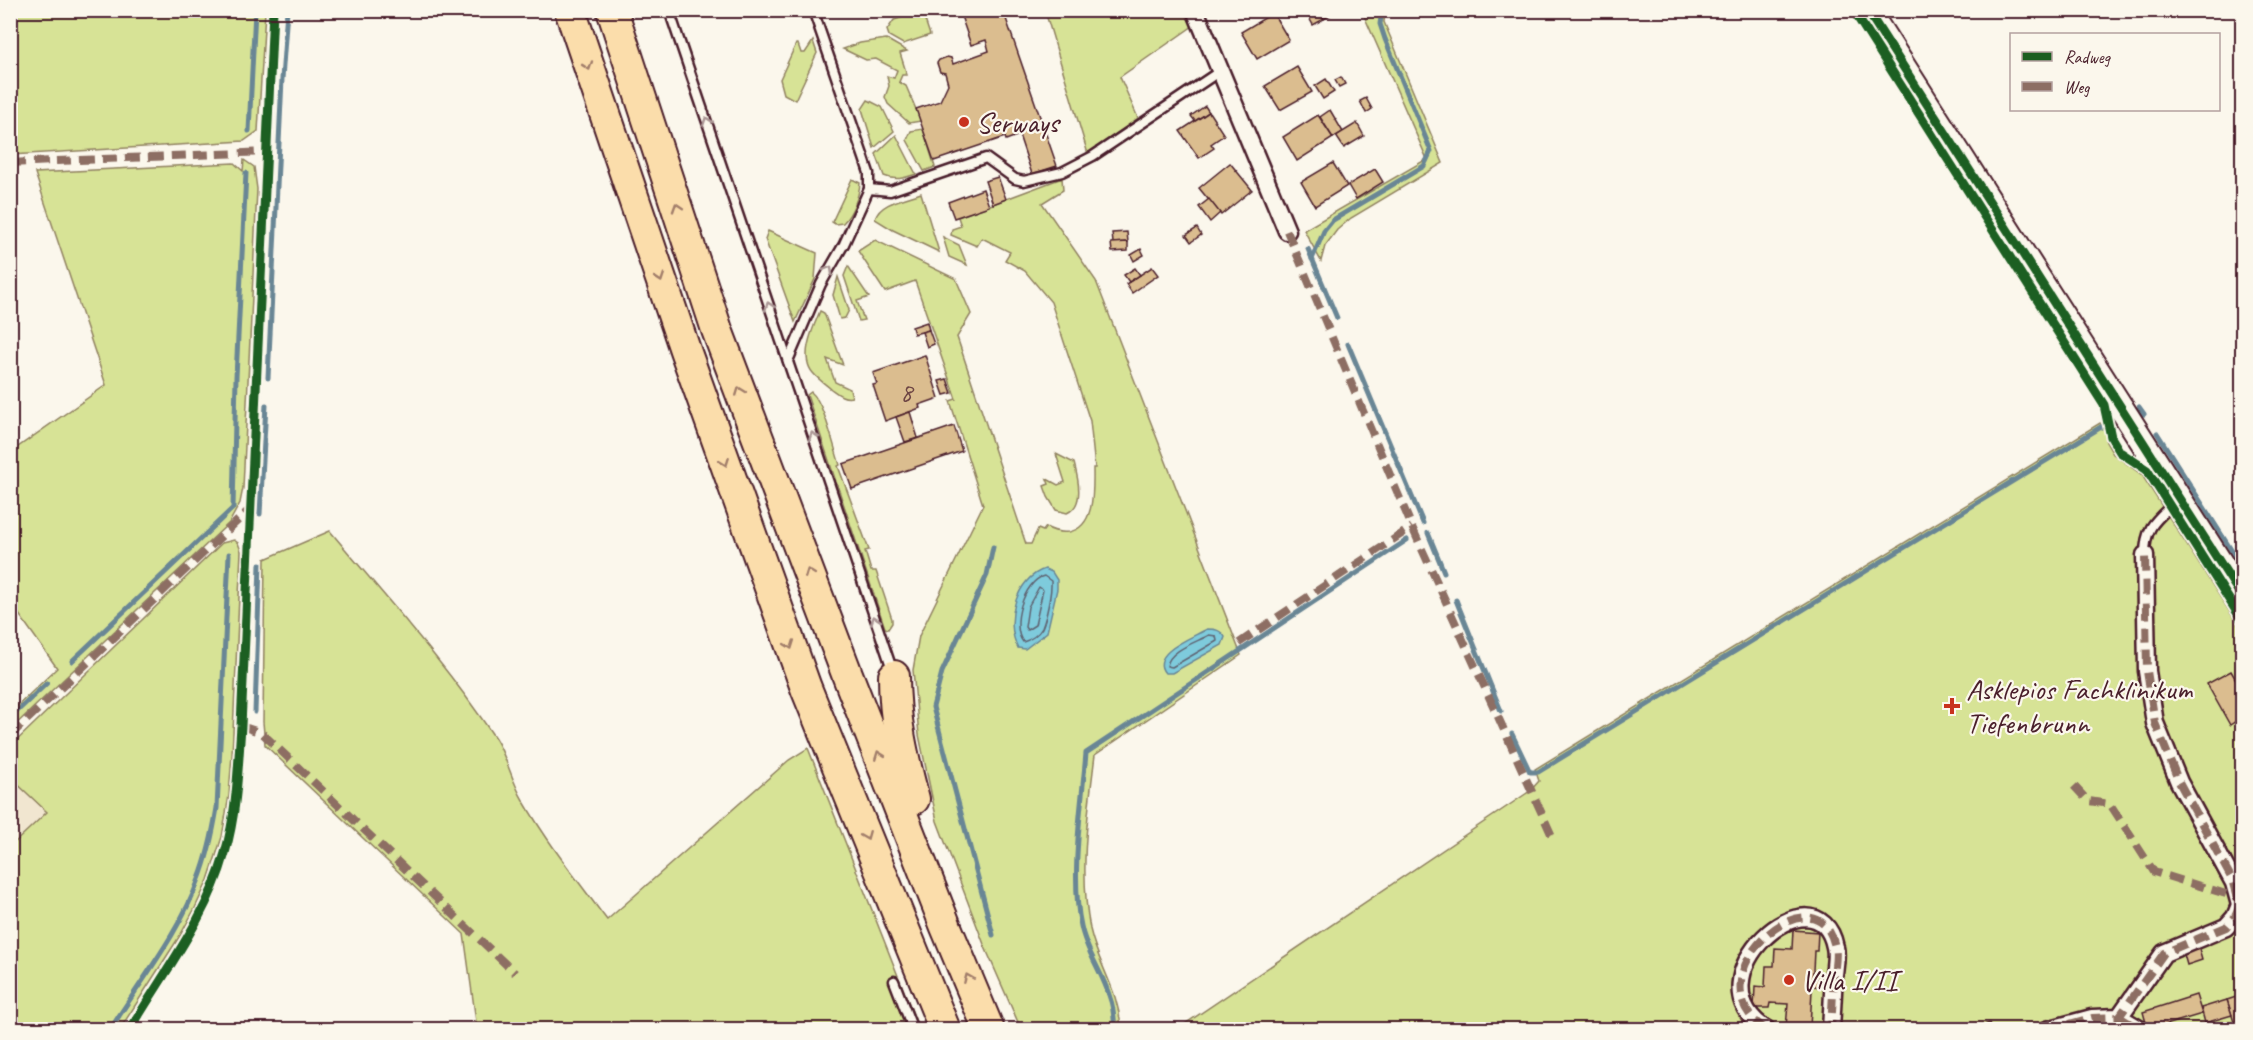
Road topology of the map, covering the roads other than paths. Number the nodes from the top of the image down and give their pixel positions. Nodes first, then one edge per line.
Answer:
1 (570, 10) edge
2 (612, 10) edge
3 (669, 10) edge
4 (813, 10) edge
5 (1195, 10) edge
6 (1867, 10) edge
7 (1220, 70) junction
8 (869, 189) junction
9 (1287, 231) dead end
10 (788, 361) junction
11 (2180, 498) junction
12 (2145, 555) joint
13 (2242, 597) edge
14 (894, 676) joint
15 (946, 927) junction
16 (894, 981) dead end
17 (2119, 1017) junction
18 (913, 1029) edge
19 (945, 1029) edge
20 (989, 1029) edge
21 (1767, 1029) edge
22 (1832, 1029) edge
23 (2047, 1029) edge
24 (2140, 1029) edge

1 -> 19 highway
15 -> 2 highway
10 -> 3 lane
4 - 8 lane
5 - 7 street
6 - 11 street
7 - 8 lane
7 - 9 street
10 -> 8 lane
14 -> 10 lane
11 - 12 lane
11 - 13 street
12 - 17 street
14 - 15 highway
20 -> 15 highway
16 - 18 lane
17 - 23 street
17 - 24 street
21 - 22 street

